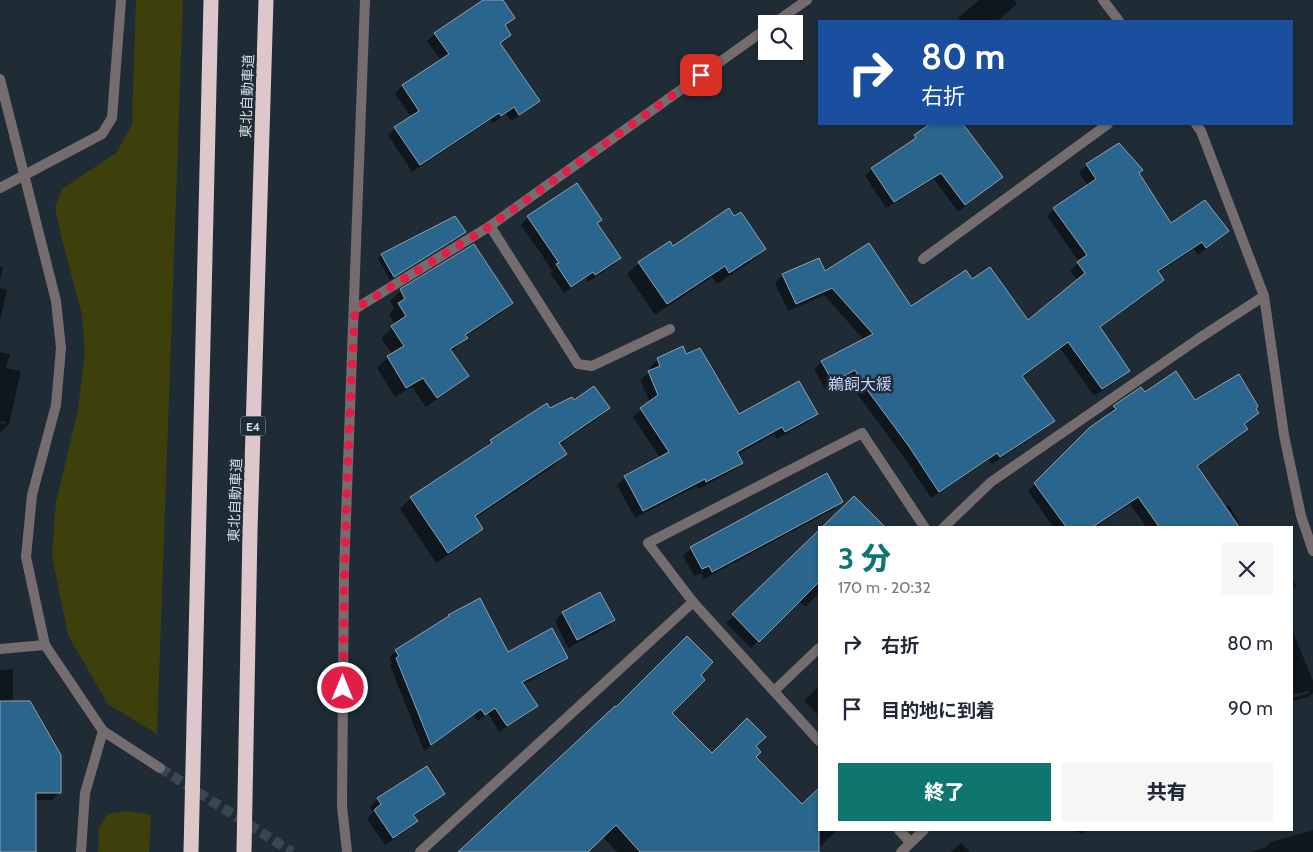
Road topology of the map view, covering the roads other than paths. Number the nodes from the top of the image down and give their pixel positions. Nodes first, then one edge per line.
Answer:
1 (121, 0) edge
2 (211, 0) edge
3 (266, 0) edge
4 (365, 0) edge
5 (807, 0) edge
6 (1103, 0) edge
7 (786, 15) edge
8 (1118, 20) edge
9 (758, 35) edge
10 (0, 79) edge
11 (1107, 125) edge
12 (1197, 125) edge
13 (24, 176) junction
14 (0, 188) edge
15 (490, 226) junction
16 (923, 259) dead end
17 (1264, 296) junction
18 (355, 309) junction
19 (670, 329) dead end
20 (923, 526) edge
21 (945, 526) edge
22 (1313, 551) edge
23 (693, 602) junction
24 (45, 645) junction
25 (0, 649) edge
26 (818, 649) edge
27 (774, 691) junction
28 (103, 731) junction
29 (818, 740) edge
30 (160, 768) tunnel mouth
31 (900, 831) edge
32 (923, 831) edge
33 (910, 842) junction
34 (81, 852) edge
35 (191, 852) edge
36 (244, 852) edge
37 (347, 852) edge
38 (420, 852) edge
39 (901, 852) edge

1 - 13 street
2 - 35 highway
3 - 36 highway, 東北自動車道 / E4
4 - 18 street
5 - 7 street
6 - 8 street
9 - 15 street
10 - 13 street
11 - 16 street
12 - 17 street
13 - 14 street
13 - 24 street
15 - 18 street
15 - 19 street
17 - 21 street
17 - 22 street
18 - 37 street
20 - 23 street
23 - 27 street
23 - 38 street
24 - 25 street
24 - 28 street
26 - 27 street
27 - 29 street
28 - 30 street
28 - 34 street
31 - 33 street
32 - 33 street
33 - 39 street

